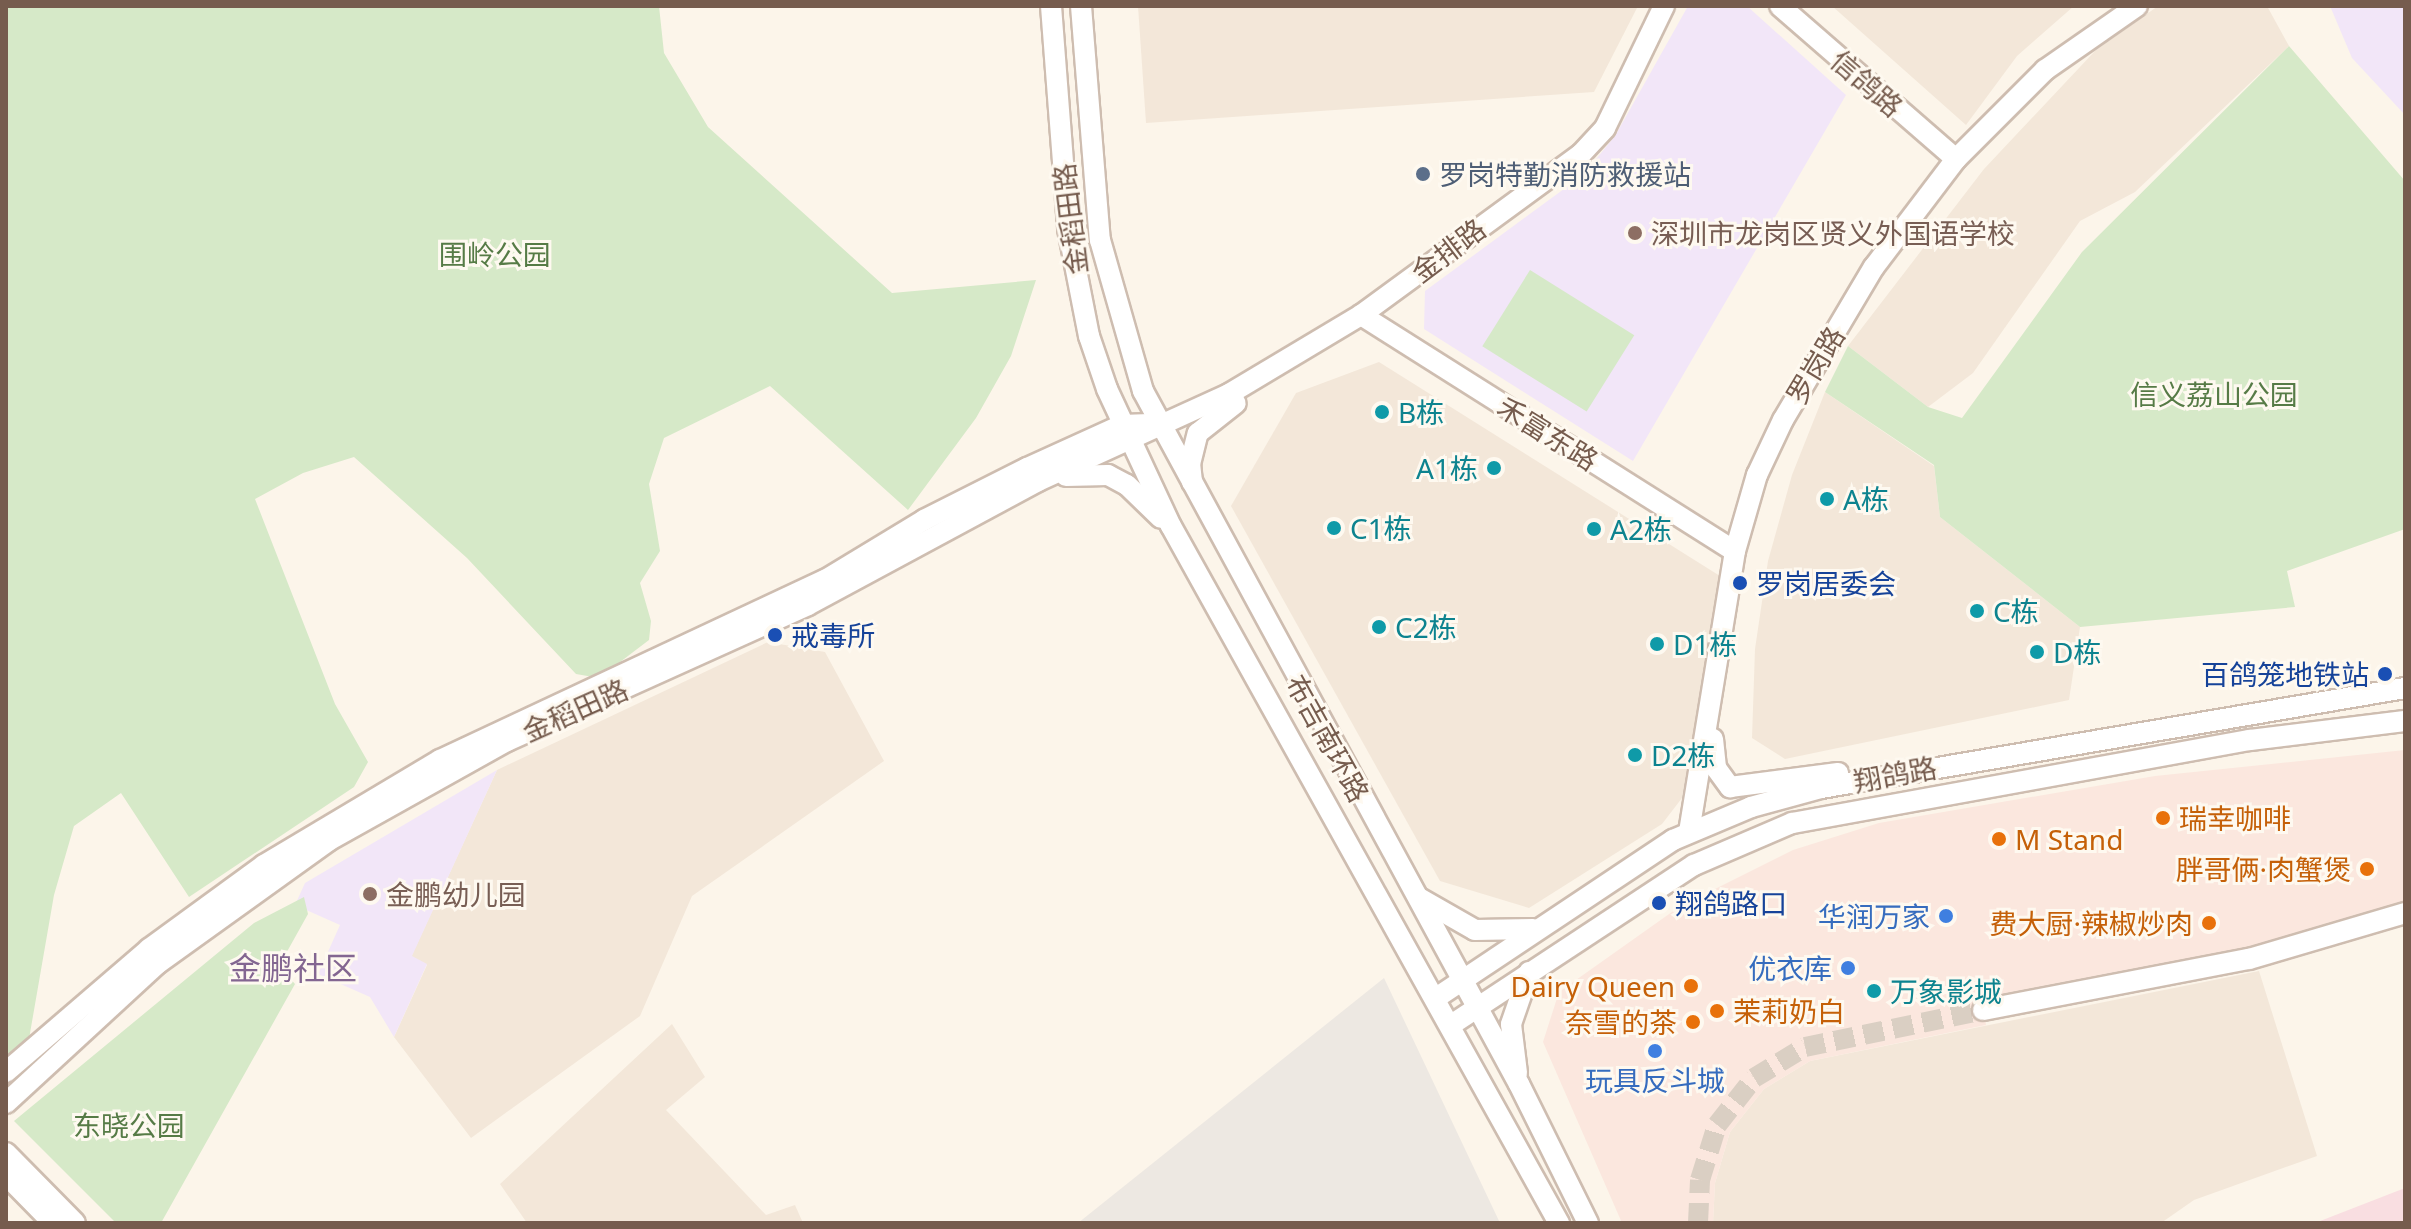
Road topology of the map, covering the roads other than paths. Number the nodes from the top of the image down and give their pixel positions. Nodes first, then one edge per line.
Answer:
1 (1051, 6) edge
2 (1081, 6) edge
3 (1664, 6) edge
4 (1780, 6) edge
5 (2137, 6) edge
6 (1956, 159) junction
7 (1100, 240) joint
8 (1361, 315) junction
9 (1276, 369) junction
10 (1163, 424) junction
11 (1125, 432) junction
12 (1038, 481) junction
13 (1195, 494) junction
14 (1171, 526) junction
15 (1735, 551) junction
16 (2405, 688) edge
17 (1710, 708) junction
18 (2405, 721) edge
19 (1874, 778) junction
20 (1689, 832) junction
21 (1413, 894) junction
22 (2405, 913) edge
23 (1541, 928) junction
24 (1529, 972) junction
25 (1462, 981) junction
26 (1436, 998) junction
27 (1476, 1007) junction
28 (1983, 1010) tunnel mouth
29 (1451, 1025) junction
30 (6, 1072) edge
31 (1519, 1084) junction
32 (6, 1103) edge
33 (6, 1153) edge
34 (6, 1175) edge
35 (53, 1223) edge
36 (75, 1223) edge
37 (1559, 1223) edge
38 (1588, 1223) edge

1 - 11 street, 金稻田路
2 - 7 street, 金稻田路
3 - 8 street, 金排路
4 - 6 street, 信鸽路
5 - 6 street, 罗岗路
6 - 15 street, 罗岗路
7 - 10 street, 布吉南环路
8 - 9 street, 金排路
8 - 15 street, 禾富东路
9 - 10 street, 金排路
9 - 13 street
10 - 11 street, 金稻田路
10 - 13 street, 布吉南环路
11 - 12 street, 金稻田路
11 - 14 street, 布吉南环路
11 - 30 street, 金稻田路
12 - 14 street
12 - 32 street, 金稻田路
13 - 21 street, 布吉南环路
14 - 26 street, 布吉南环路
15 - 17 street, 罗岗路
16 - 19 street, 翔鸽路
17 - 19 street
17 - 20 street, 罗岗路
18 - 24 street, 翔鸽路
19 - 20 street, 翔鸽路
20 - 23 street, 翔鸽路
21 - 23 street
21 - 25 street, 布吉南环路
22 - 28 street
23 - 25 street, 翔鸽路
24 - 27 street, 翔鸽路
24 - 31 street
25 - 26 street, 翔鸽路
25 - 27 street, 布吉南环路
26 - 29 street, 布吉南环路
27 - 29 street, 翔鸽路
27 - 31 street, 布吉南环路
29 - 37 street, 布吉南环路
31 - 38 street, 布吉南环路
33 - 36 street
34 - 35 street

